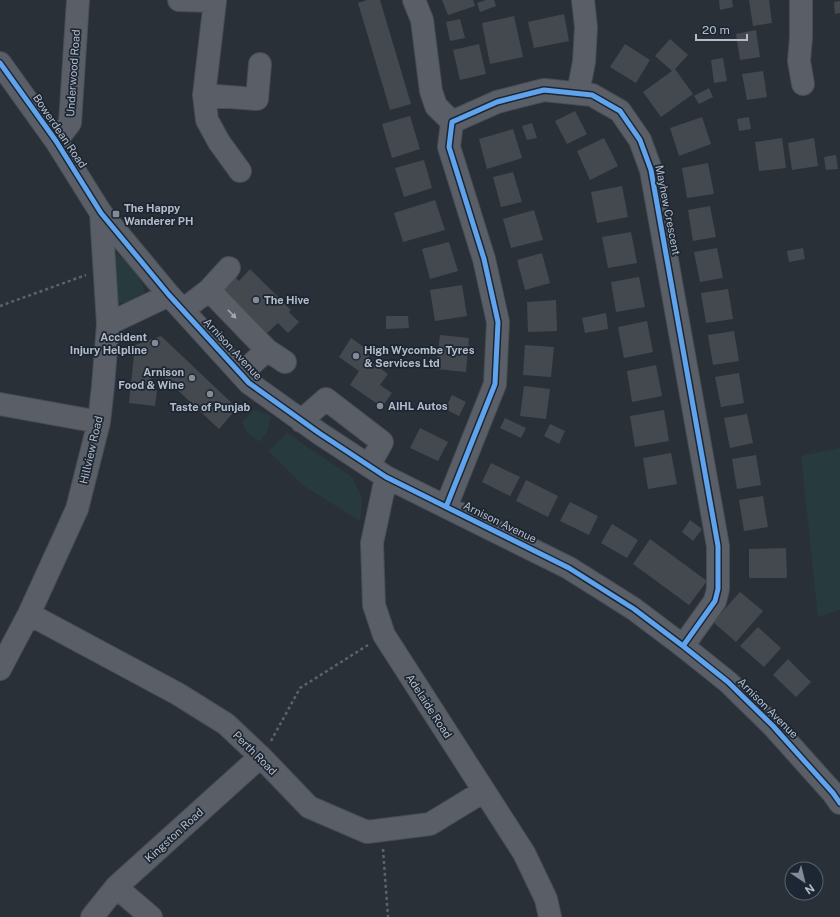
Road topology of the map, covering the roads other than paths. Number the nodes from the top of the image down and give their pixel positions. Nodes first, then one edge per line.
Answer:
1 (78, 0) edge
2 (179, 0) edge
3 (414, 0) edge
4 (583, 0) edge
5 (801, 0) edge
6 (215, 1) edge
7 (0, 63) edge
8 (260, 64) dead end
9 (803, 84) dead end
10 (578, 93) junction
11 (204, 95) junction
12 (452, 122) junction
13 (56, 140) junction
14 (240, 171) dead end
15 (101, 213) junction
16 (229, 268) dead end
17 (209, 290) junction
18 (176, 302) junction
19 (108, 324) junction
20 (267, 350) junction
21 (285, 362) dead end
22 (240, 374) junction
23 (0, 404) edge
24 (301, 420) junction
25 (99, 422) junction
26 (377, 472) junction
27 (446, 507) junction
28 (29, 614) junction
29 (683, 646) junction
30 (0, 670) edge
31 (261, 758) junction
32 (484, 791) junction
33 (840, 803) edge
34 (116, 887) junction
35 (92, 917) edge
36 (151, 917) edge
37 (550, 917) edge

1 - 13 street, Underwood Road
2 - 6 street
3 - 12 street
4 - 10 street
5 - 9 street
6 - 11 street
7 - 13 street, Bowerdean Road
8 - 11 street
10 - 12 street, Mayhew Crescent
10 - 29 street, Mayhew Crescent
11 - 14 street
12 - 27 street
13 - 15 street, Bowerdean Road
15 - 18 street, Arnison Avenue
15 - 19 street, Hillview Road
16 - 17 street
17 - 18 street
17 -> 20 street
18 - 19 street
18 - 22 street, Arnison Avenue
19 - 25 street, Hillview Road
20 - 21 street
20 - 22 street
22 - 24 street, Arnison Avenue
23 - 25 street
24 - 26 street, Arnison Avenue
24 - 26 street, Adelaide Road
25 - 28 street, Hillview Road
26 - 27 street, Arnison Avenue
26 - 32 street, Adelaide Road
27 - 29 street, Arnison Avenue
28 - 30 street, Hillview Road
28 - 31 street, Perth Road
29 - 33 street, Arnison Avenue
31 - 32 street, Perth Road
31 - 34 street, Kingston Road
32 - 37 street, Adelaide Road
34 - 35 street, Kingston Road
34 - 36 street

